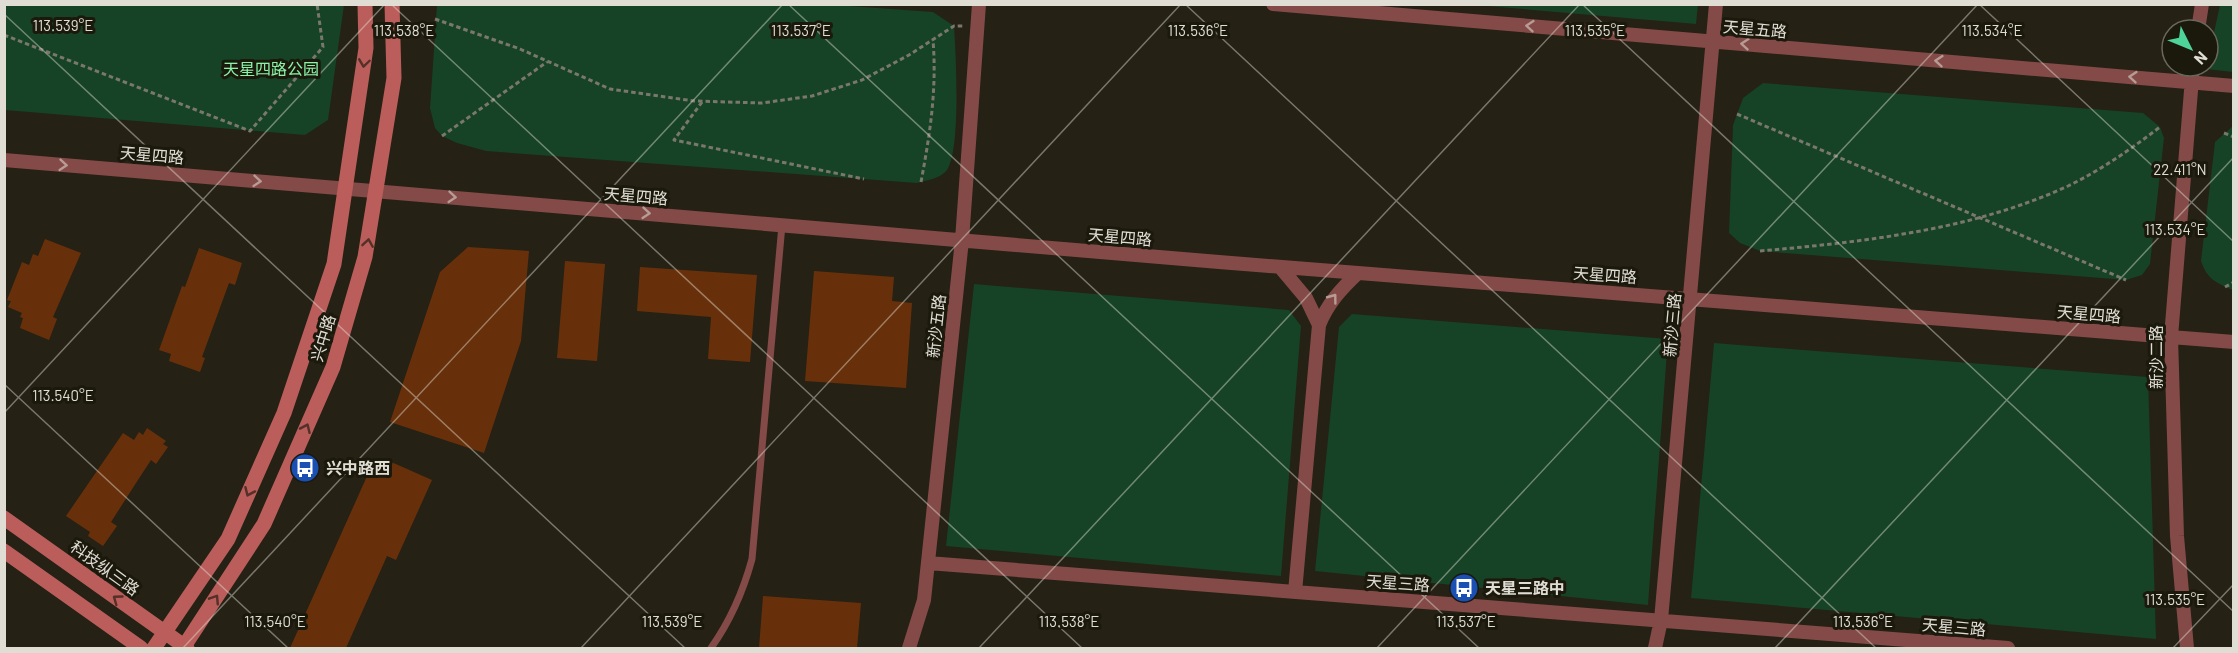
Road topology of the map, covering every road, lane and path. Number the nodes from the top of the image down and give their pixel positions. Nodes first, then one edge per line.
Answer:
1 (317, 4) edge
2 (365, 4) edge
3 (392, 4) edge
4 (979, 4) edge
5 (1273, 4) edge
6 (1716, 4) edge
7 (1352, 8) edge
8 (435, 20) dead end
9 (977, 28) junction
10 (4, 35) edge
11 (933, 40) junction
12 (1714, 42) junction
13 (547, 62) junction
14 (2192, 78) edge
15 (2191, 82) junction
16 (2234, 86) edge
17 (702, 102) junction
18 (1737, 114) dead end
19 (2160, 127) dead end
20 (2224, 133) dead end
21 (442, 136) dead end
22 (2234, 137) edge
23 (4, 160) edge
24 (864, 178) dead end
25 (921, 182) dead end
26 (345, 188) junction
27 (376, 190) junction
28 (1978, 217) junction
29 (782, 225) junction
30 (962, 240) junction
31 (1760, 251) dead end
32 (1280, 267) junction
33 (1358, 273) junction
34 (2126, 280) dead end
35 (2234, 282) edge
36 (2225, 287) dead end
37 (1691, 299) junction
38 (1319, 325) junction
39 (2171, 337) junction
40 (2234, 342) edge
41 (4, 518) edge
42 (4, 551) edge
43 (928, 563) junction
44 (1295, 592) junction
45 (1661, 620) junction
46 (165, 633) junction
47 (141, 648) edge
48 (154, 648) edge
49 (185, 648) edge
50 (711, 648) edge
51 (909, 648) edge
52 (1655, 648) edge
53 (2008, 648) edge
54 (2187, 648) edge

1 - 10 path
2 -> 26 street, 兴中路
3 - 27 street, 兴中路
4 - 9 street, 新沙五路
5 - 7 street, 天星五路
6 - 12 street, 新沙三路
12 -> 7 street, 天星五路
8 - 13 path
9 - 11 path
9 - 30 street, 新沙五路
11 - 17 path
11 - 25 path
15 -> 12 street, 天星五路
12 - 37 street, 新沙三路
13 - 17 path
13 - 21 path
14 - 15 street, 新沙二路
15 - 16 street, 天星五路
15 - 39 street, 新沙二路
17 - 24 path
18 - 28 path
19 - 28 path
20 - 22 path
23 -> 26 street, 天星四路
26 - 27 street, 天星四路
26 -> 46 street, 兴中路
27 -> 29 street, 天星四路
49 -> 27 street, 兴中路
28 - 31 path
28 - 34 path
29 - 30 street, 天星四路
29 - 50 lane
30 - 32 street, 天星四路
30 - 43 street, 新沙五路
32 - 33 street, 天星四路
32 - 38 street
33 - 37 street, 天星四路
38 -> 33 street
35 - 36 path
37 - 39 street, 天星四路
37 - 45 street, 新沙三路
38 - 44 street
39 - 40 street, 天星四路
39 - 54 street, 新沙二路
46 -> 41 street, 科技纵三路
42 - 47 street
43 - 44 street, 天星三路
43 - 51 street, 新沙五路
44 - 45 street, 天星三路
45 - 52 street, 新沙三路
45 - 53 street, 天星三路
46 - 48 street, 兴中路
46 - 49 street, 科技纵三路

